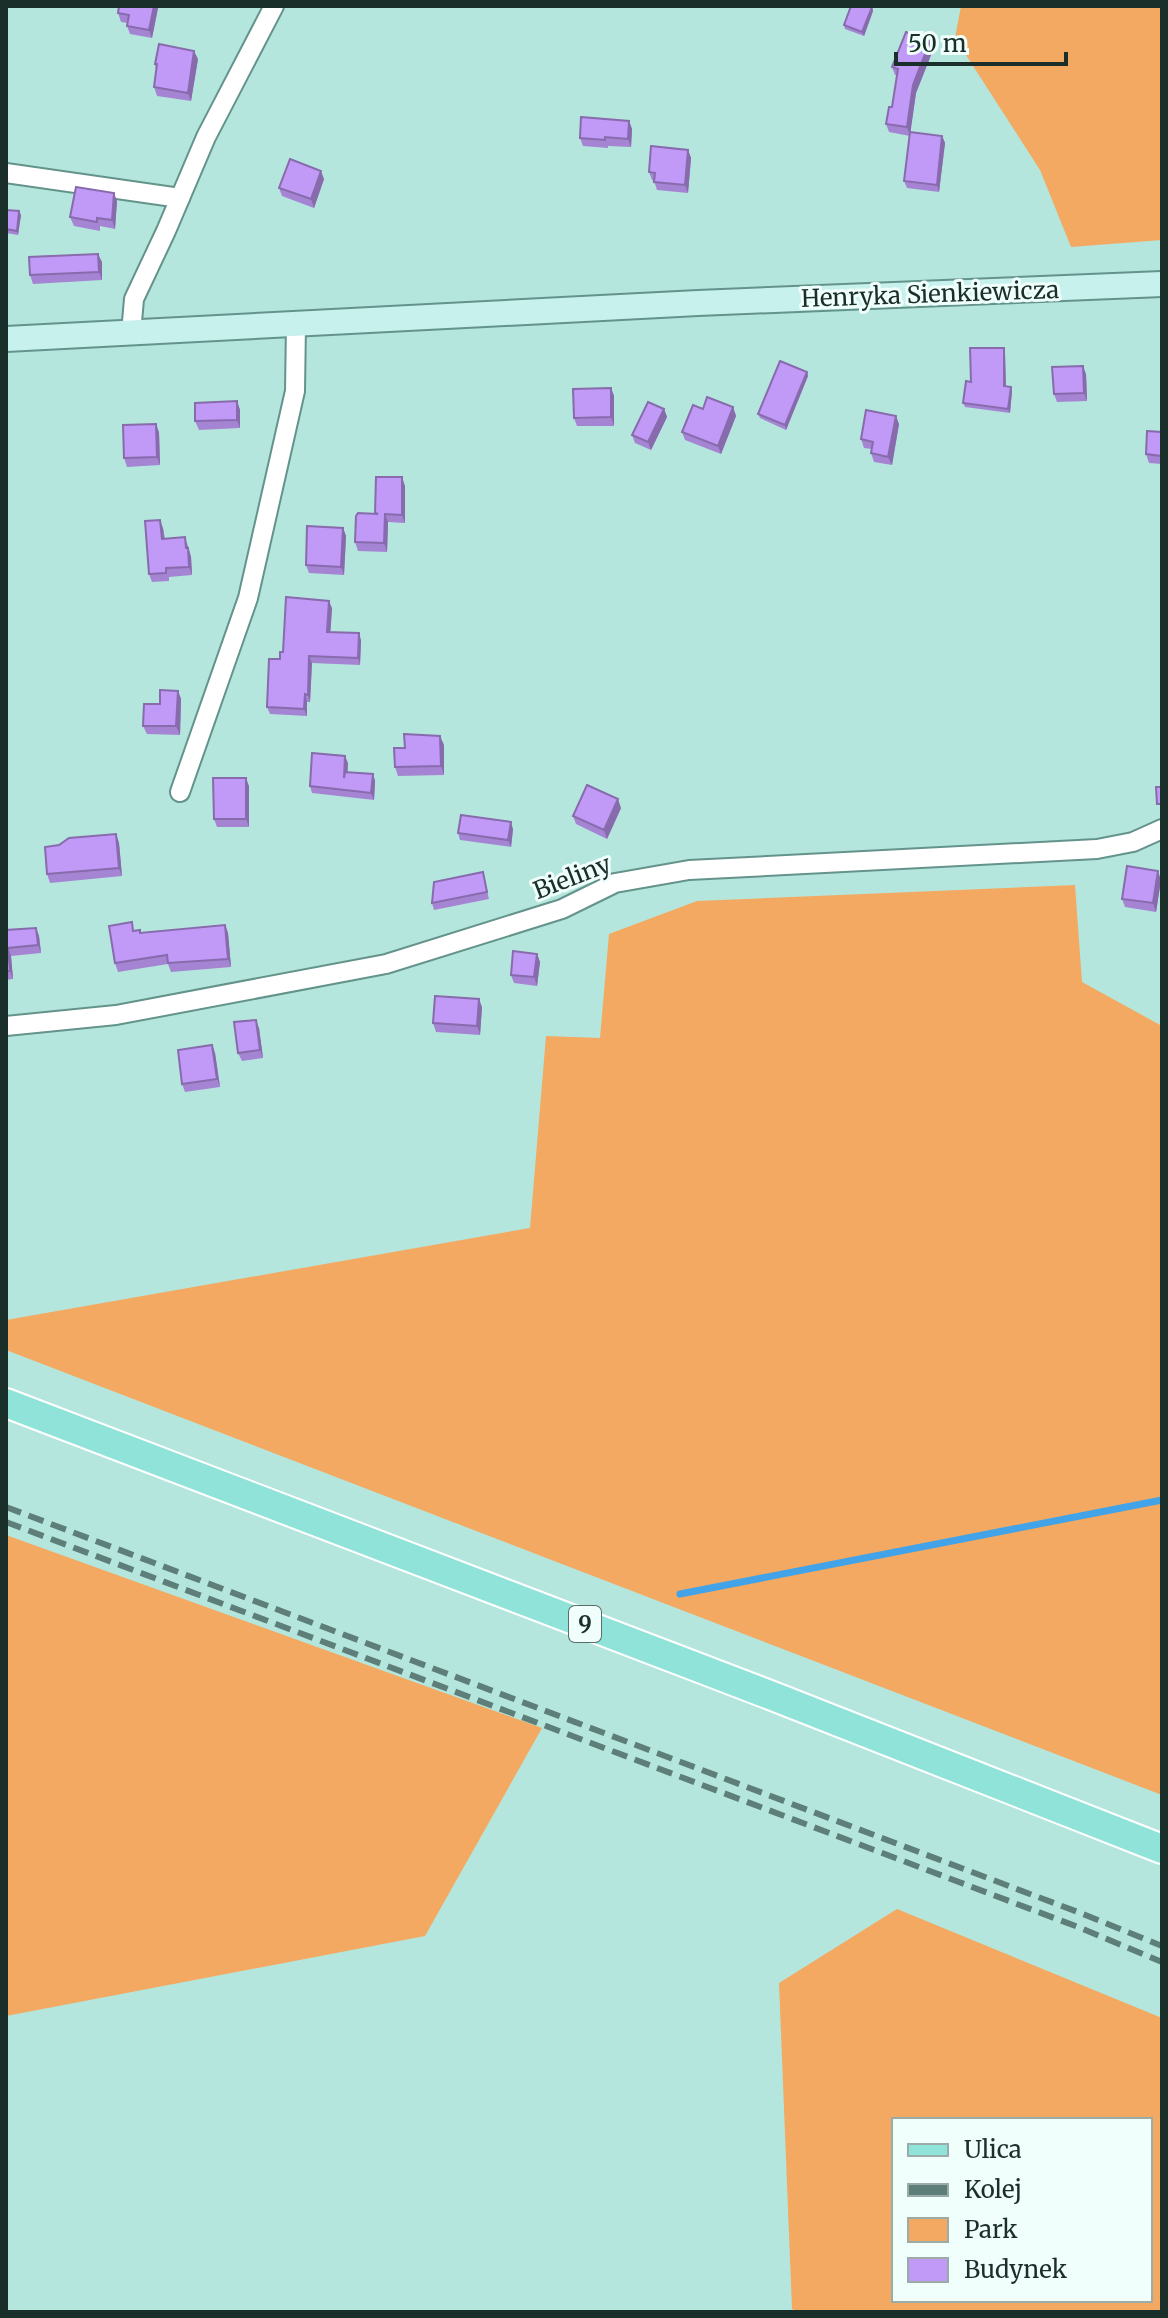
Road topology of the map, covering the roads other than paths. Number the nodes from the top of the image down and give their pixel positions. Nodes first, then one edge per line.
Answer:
1 (274, 6) edge
2 (6, 173) edge
3 (180, 198) junction
4 (1162, 284) edge
5 (296, 324) junction
6 (131, 333) junction
7 (6, 339) edge
8 (180, 792) dead end
9 (1162, 829) edge
10 (6, 1026) edge
11 (6, 1403) edge
12 (1162, 1849) edge

1 - 3 street
2 - 3 street
3 - 6 street
4 - 5 main road, Henryka Sienkiewicza
5 - 6 main road, Henryka Sienkiewicza
5 - 8 street
6 - 7 main road, Henryka Sienkiewicza
9 - 10 street, Bieliny
11 - 12 main road, 9

